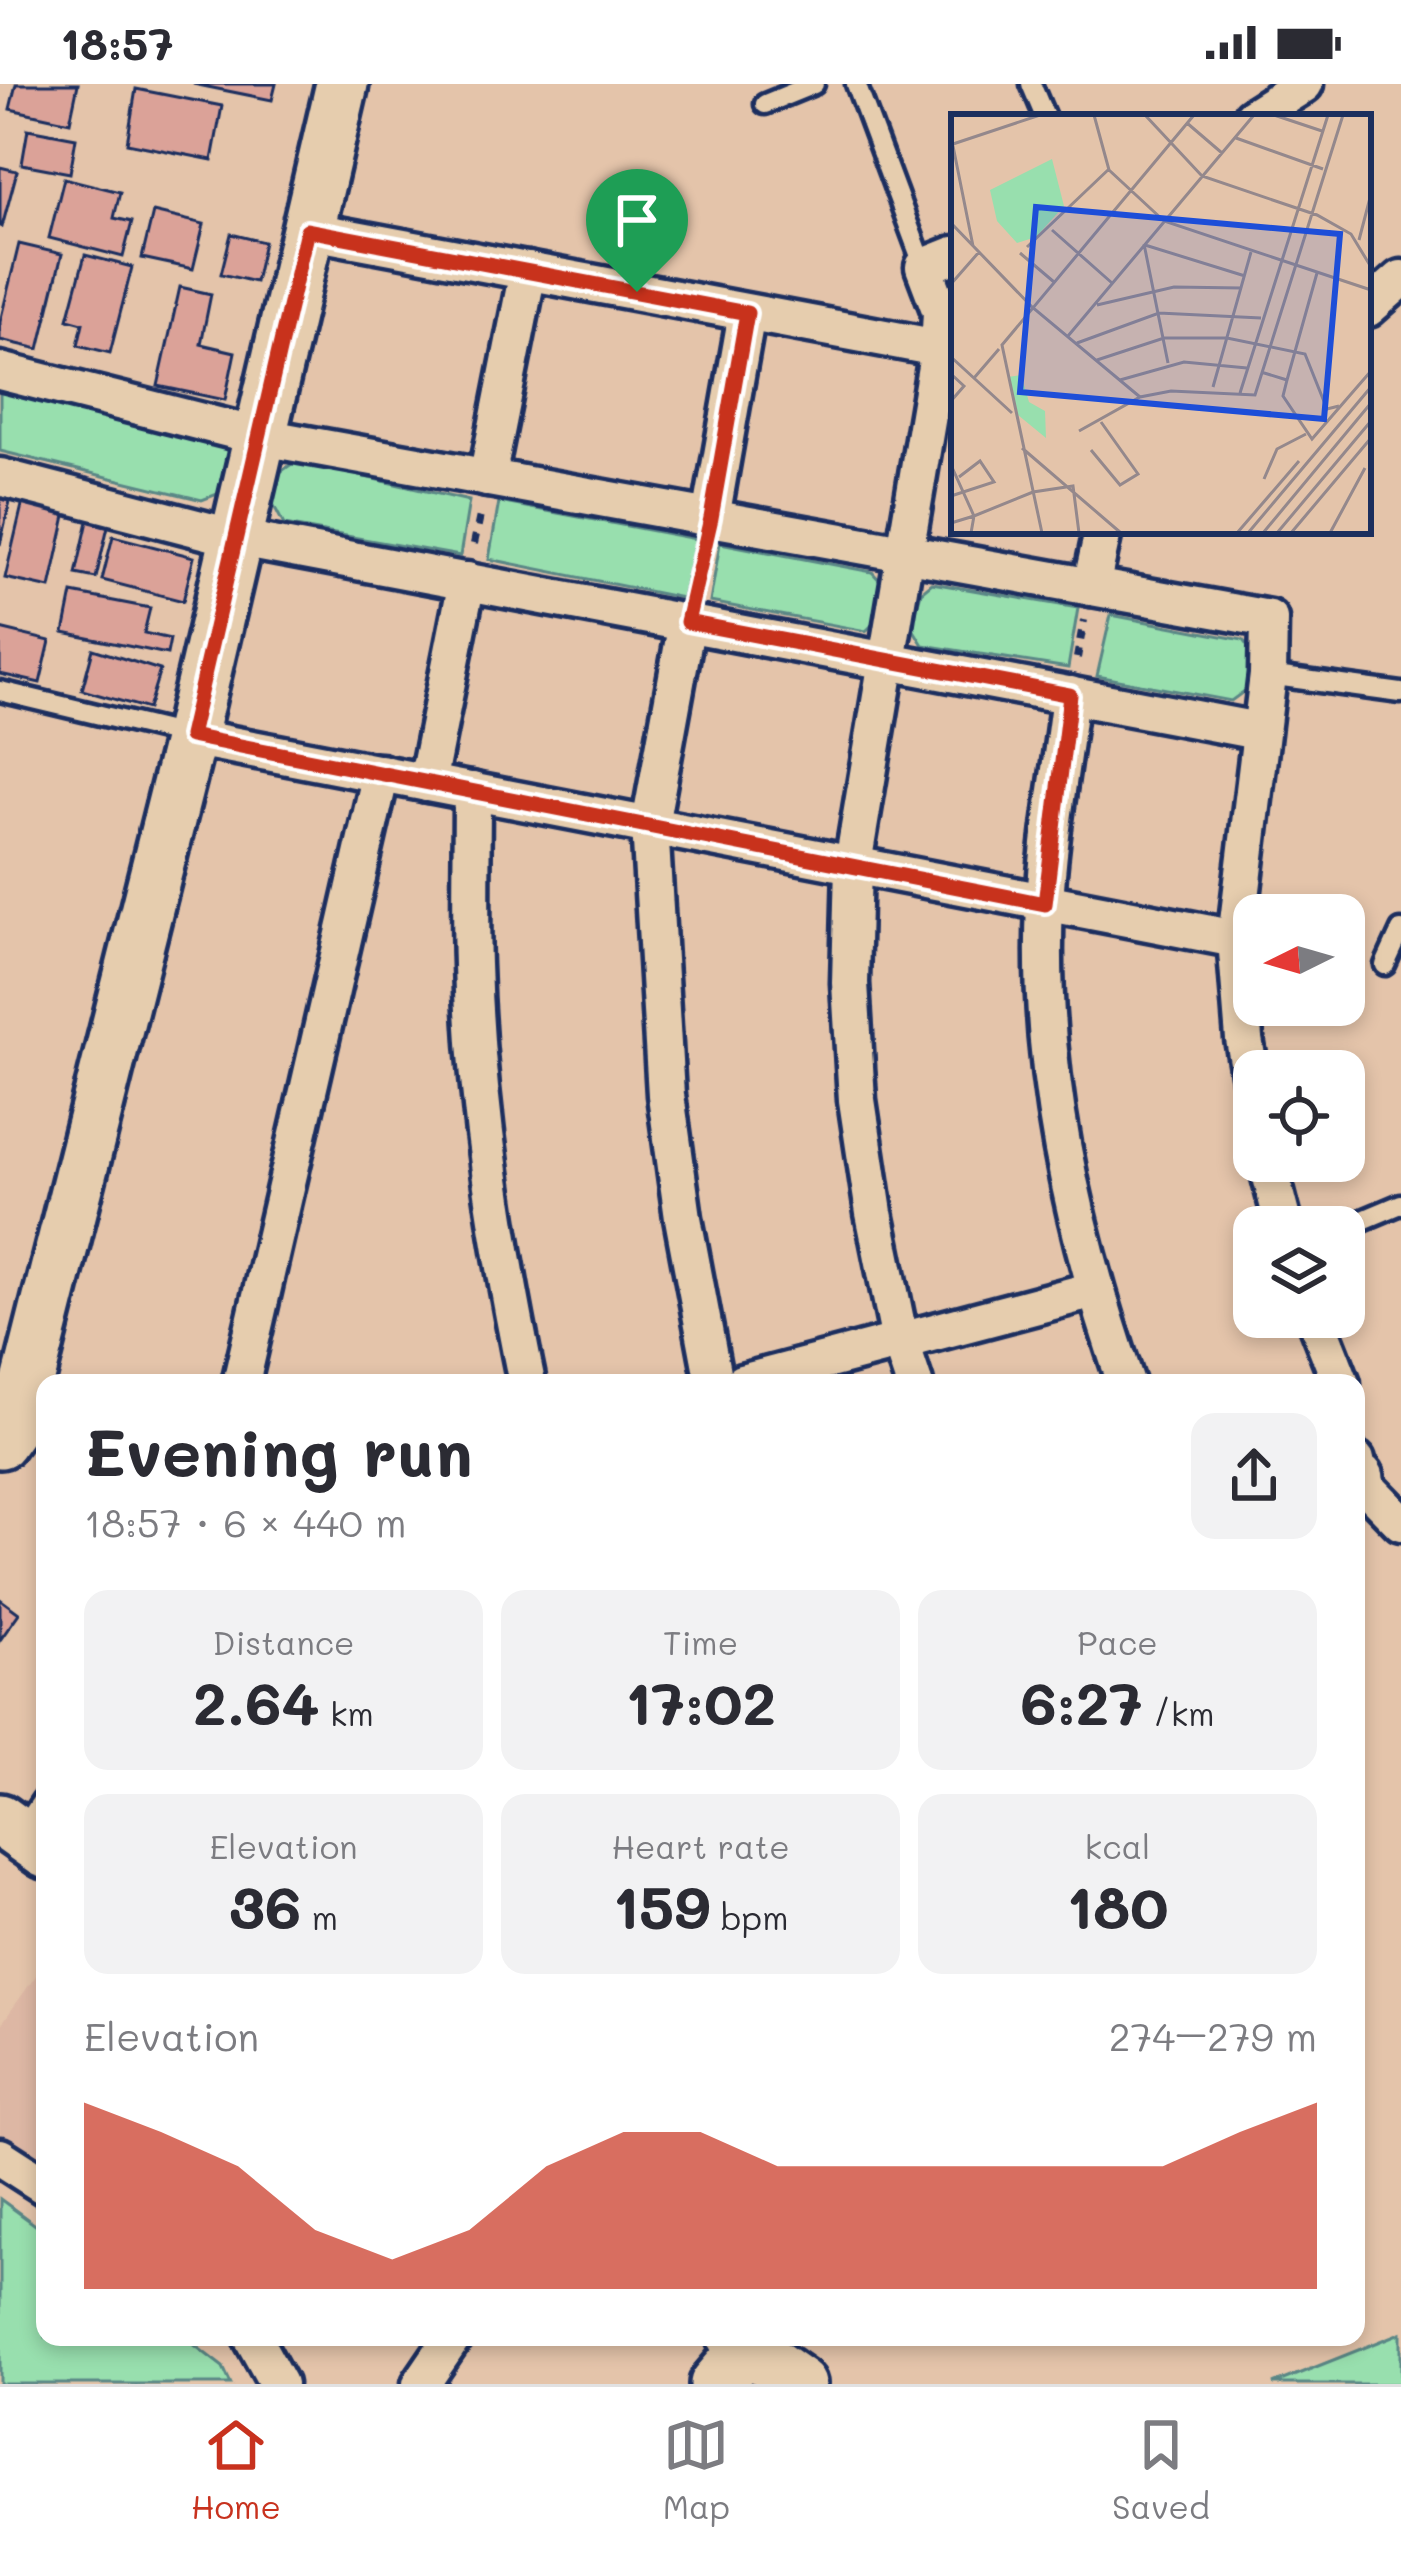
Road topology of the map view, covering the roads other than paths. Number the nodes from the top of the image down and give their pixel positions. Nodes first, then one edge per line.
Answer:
1 (814, 84) edge
2 (856, 84) edge
3 (1031, 84) edge
4 (1304, 84) edge
5 (346, 86) edge
6 (765, 104) dead end
7 (1044, 114) edge
8 (1257, 114) edge
9 (307, 230) junction
10 (939, 261) edge
11 (528, 271) junction
12 (1401, 279) edge
13 (1371, 305) edge
14 (747, 313) junction
15 (946, 350) edge
16 (0, 371) edge
17 (257, 436) junction
18 (0, 477) edge
19 (487, 478) junction
20 (711, 518) junction
21 (1102, 534) edge
22 (235, 538) junction
23 (905, 554) junction
24 (467, 580) junction
25 (1091, 587) junction
26 (687, 622) junction
27 (887, 659) junction
28 (1268, 674) junction
29 (0, 691) edge
30 (1401, 693) edge
31 (1070, 695) junction
32 (1258, 731) junction
33 (190, 736) junction
34 (381, 773) junction
35 (427, 783) junction
36 (472, 791) junction
37 (650, 825) junction
38 (853, 865) junction
39 (1241, 894) edge
40 (1045, 904) junction
41 (1401, 930) edge
42 (1233, 938) edge
43 (1385, 965) dead end
44 (1401, 1204) edge
45 (1365, 1219) edge
46 (1094, 1289) junction
47 (1323, 1338) edge
48 (900, 1341) junction
49 (244, 1374) edge
50 (525, 1374) edge
51 (712, 1374) edge
52 (776, 1374) edge
53 (911, 1374) edge
54 (1123, 1374) edge
55 (1337, 1374) edge
56 (16, 1422) edge
57 (1365, 1487) edge
58 (1401, 1522) edge
59 (0, 2157) edge
60 (36, 2180) edge
61 (257, 2346) edge
62 (447, 2346) edge
63 (738, 2351) edge
64 (278, 2384) edge
65 (421, 2384) edge
66 (800, 2384) edge

1 - 6 lane
2 - 10 lane
3 - 7 lane
4 - 8 street
5 - 9 street
9 - 11 street
9 - 17 street
10 - 15 street
11 - 14 street
11 - 19 street
12 - 13 street
14 - 15 street
14 - 20 street
15 - 23 street
16 - 17 street
17 - 19 street
17 - 22 street
18 - 22 street
19 - 20 street
20 - 23 street
21 - 25 street
22 - 24 street
22 - 33 street
23 - 25 street
23 - 27 street
24 - 26 street
24 - 35 street
25 - 28 street
26 - 27 street
26 - 37 street
27 - 31 street
27 - 38 street
28 - 30 lane
28 - 32 street
29 - 33 lane
31 - 32 street
31 - 40 street
32 - 39 street
33 - 34 street
33 - 56 street
34 - 35 street
34 - 49 street
35 - 36 street
36 - 37 street
36 - 50 street
37 - 38 street
37 - 51 street
38 - 40 street
38 - 48 street
40 - 42 street
40 - 46 street
41 - 43 lane
44 - 45 lane
46 - 48 street
46 - 54 street
47 - 55 street
48 - 52 street
48 - 53 street
57 - 58 street
59 - 60 street
61 - 64 street
62 - 65 street
63 - 66 street

